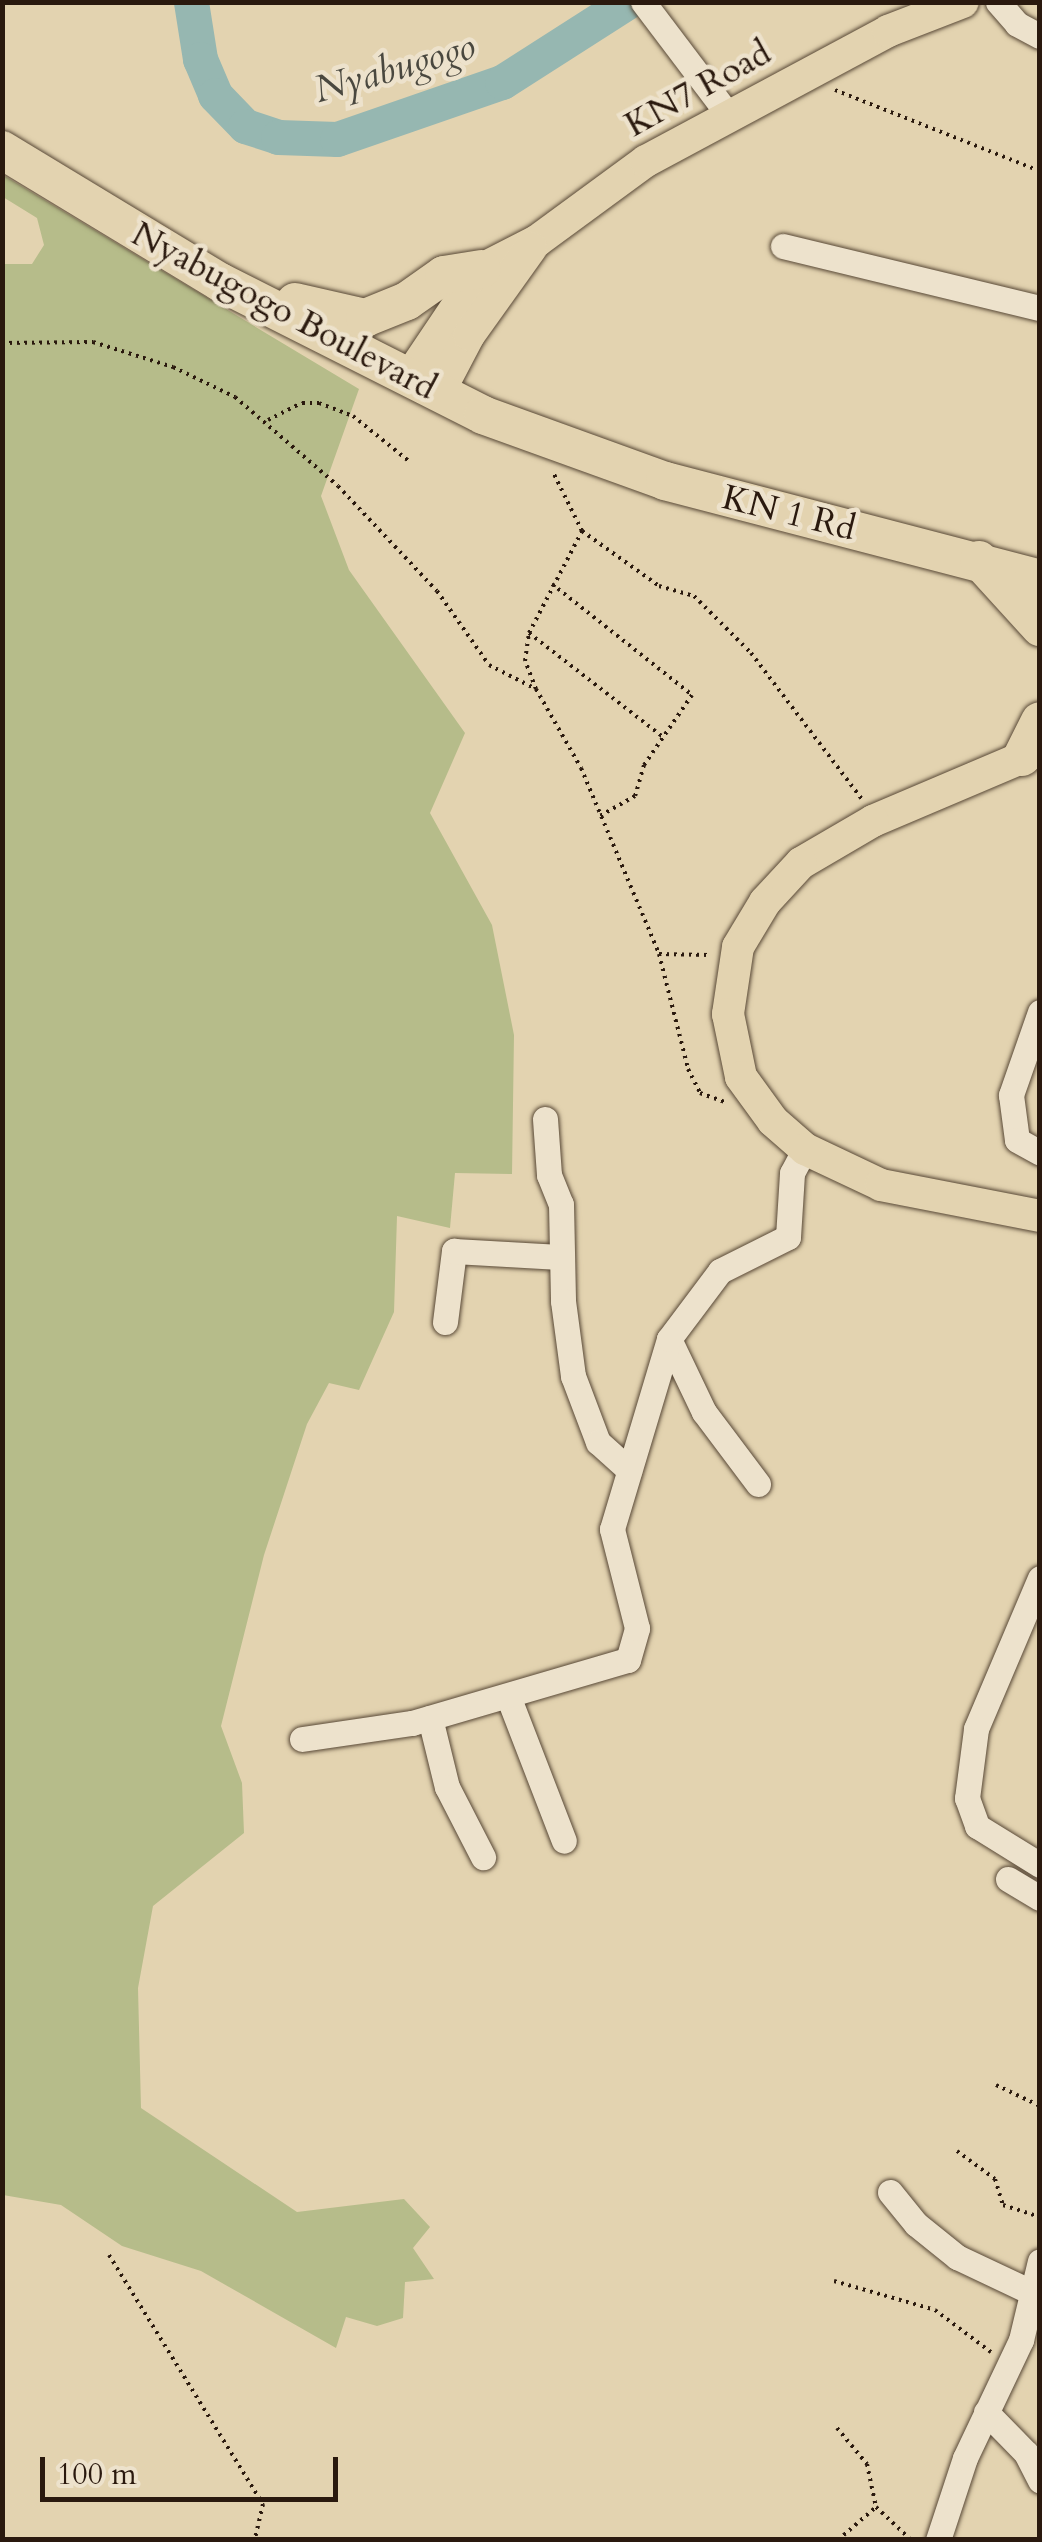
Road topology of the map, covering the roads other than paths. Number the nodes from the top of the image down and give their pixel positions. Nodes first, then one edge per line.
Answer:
1 (643, 2) edge
2 (964, 2) edge
3 (998, 2) edge
4 (1040, 36) edge
5 (730, 117) junction
6 (2, 150) edge
7 (114, 220) junction
8 (537, 241) junction
9 (783, 246) dead end
10 (482, 268) junction
11 (272, 295) junction
12 (1040, 308) edge
13 (426, 381) junction
14 (546, 436) junction
15 (1040, 557) edge
16 (979, 560) junction
17 (1040, 579) edge
18 (1040, 626) edge
19 (1040, 721) edge
20 (1031, 753) edge
21 (1040, 1012) edge
22 (545, 1119) dead end
23 (805, 1149) junction
24 (1040, 1153) edge
25 (1040, 1216) edge
26 (560, 1257) junction
27 (446, 1322) dead end
28 (670, 1339) junction
29 (630, 1470) junction
30 (758, 1484) dead end
31 (1040, 1578) edge
32 (508, 1696) junction
33 (430, 1718) junction
34 (302, 1739) dead end
35 (564, 1841) dead end
36 (484, 1857) dead end
37 (1040, 1865) edge
38 (1008, 1879) dead end
39 (1040, 1898) edge
40 (890, 2192) dead end
41 (1040, 2261) edge
42 (1033, 2293) junction
43 (1023, 2350) edge
44 (986, 2412) junction
45 (1040, 2481) edge
46 (938, 2540) edge

1 - 5 street
2 - 5 main road, KN7 Road
3 - 4 street
5 - 8 main road, KN7 Road
6 - 7 highway
7 - 11 highway, Nyabugogo Boulevard
7 - 13 highway, Nyabugogo Boulevard
8 - 10 main road, KN7 Road
8 - 13 main road, KN7 Road
9 - 12 street
10 - 11 highway
10 - 13 main road, KN7 Road
11 - 13 highway, Nyabugogo Boulevard
13 - 14 highway
14 - 15 highway, KN 1 Rd
14 - 16 highway, KN 1 Rd
16 - 17 highway, KN 1 Rd
16 - 18 highway
19 - 20 highway
20 - 23 main road
21 - 24 street
22 - 26 street
23 - 25 main road
23 - 28 street
26 - 27 street
26 - 29 street
28 - 29 street
28 - 30 street
29 - 32 street
31 - 37 street
32 - 33 street
32 - 35 street
33 - 34 street
33 - 36 street
38 - 39 street
40 - 42 street
41 - 42 street
42 - 43 street
43 - 44 street
44 - 45 street
44 - 46 street

